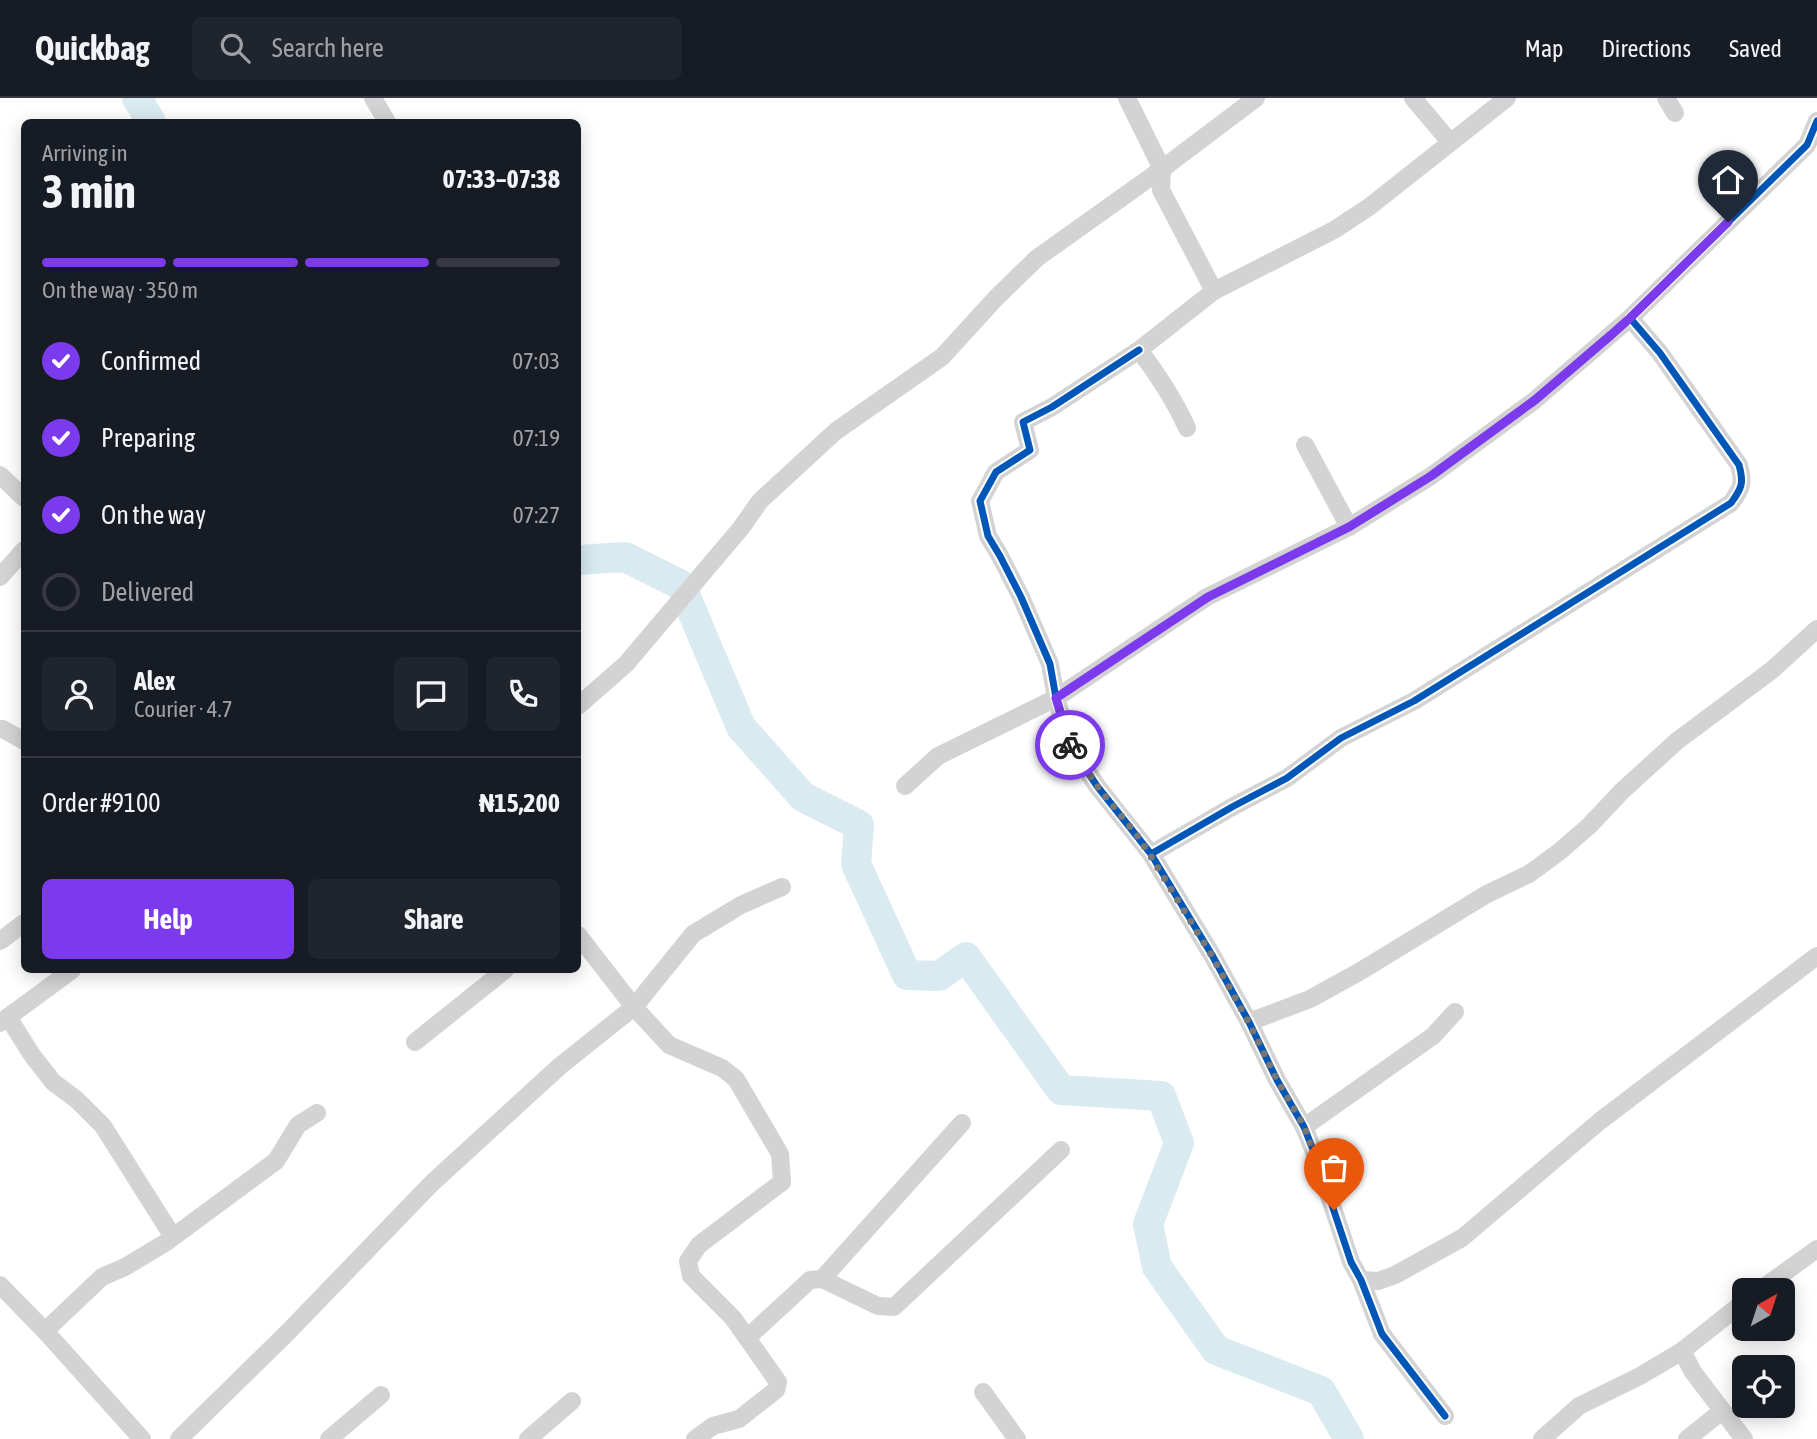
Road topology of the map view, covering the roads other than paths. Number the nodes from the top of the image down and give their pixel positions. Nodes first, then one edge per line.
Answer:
1 (373, 98) edge
2 (1127, 98) edge
3 (1256, 98) edge
4 (1413, 98) edge
5 (1507, 98) edge
6 (385, 119) edge
7 (1817, 121) edge
8 (1450, 142) junction
9 (1162, 169) junction
10 (1214, 291) junction
11 (1630, 318) junction
12 (1139, 350) junction
13 (1187, 428) dead end
14 (1305, 445) dead end
15 (0, 475) edge
16 (21, 495) edge
17 (1349, 527) junction
18 (21, 553) edge
19 (0, 577) edge
20 (1817, 629) edge
21 (1056, 698) junction
22 (581, 703) edge
23 (0, 729) edge
24 (21, 739) edge
25 (905, 786) dead end
26 (1150, 855) junction
27 (782, 887) dead end
28 (21, 925) edge
29 (581, 939) edge
30 (0, 942) edge
31 (1817, 956) edge
32 (68, 973) edge
33 (501, 973) edge
34 (634, 1007) junction
35 (1455, 1012) dead end
36 (4, 1020) edge
37 (1249, 1023) junction
38 (415, 1042) dead end
39 (317, 1112) dead end
40 (962, 1123) dead end
41 (1304, 1126) junction
42 (1061, 1150) dead end
43 (173, 1237) junction
44 (1817, 1248) edge
45 (1776, 1278) edge
46 (822, 1279) junction
47 (1361, 1280) junction
48 (0, 1285) edge
49 (1732, 1311) edge
50 (45, 1331) junction
51 (747, 1338) junction
52 (1682, 1351) junction
53 (983, 1392) dead end
54 (381, 1395) dead end
55 (572, 1401) dead end
56 (1722, 1410) junction
57 (1445, 1416) dead end
58 (142, 1439) edge
59 (179, 1439) edge
60 (329, 1439) edge
61 (528, 1439) edge
62 (695, 1439) edge
63 (1017, 1439) edge
64 (1542, 1439) edge
65 (1687, 1439) edge
66 (1744, 1439) edge

1 - 6 street
2 - 9 street
3 - 9 street
4 - 8 street
5 - 8 street
7 - 11 street
8 - 10 street
9 - 10 street
9 - 22 street
10 - 12 street
11 - 17 street
11 - 26 street
12 - 13 street
12 - 21 street
14 - 17 street
15 - 16 street
17 - 21 street
18 - 19 street
20 - 37 street
21 - 25 street
21 - 26 street
23 - 24 street
26 - 37 street
27 - 34 street
28 - 30 street
29 - 34 street
31 - 47 street
32 - 36 street
33 - 38 street
34 - 51 street
34 - 59 street
35 - 41 street
36 - 43 street
37 - 41 street
39 - 43 street
40 - 46 street
41 - 47 street
42 - 46 street
43 - 50 street
44 - 45 street
46 - 51 street
47 - 57 street
48 - 50 street
49 - 52 street
50 - 58 street
51 - 62 street
52 - 56 street
52 - 64 street
53 - 63 street
54 - 60 street
55 - 61 street
56 - 65 street
56 - 66 street

